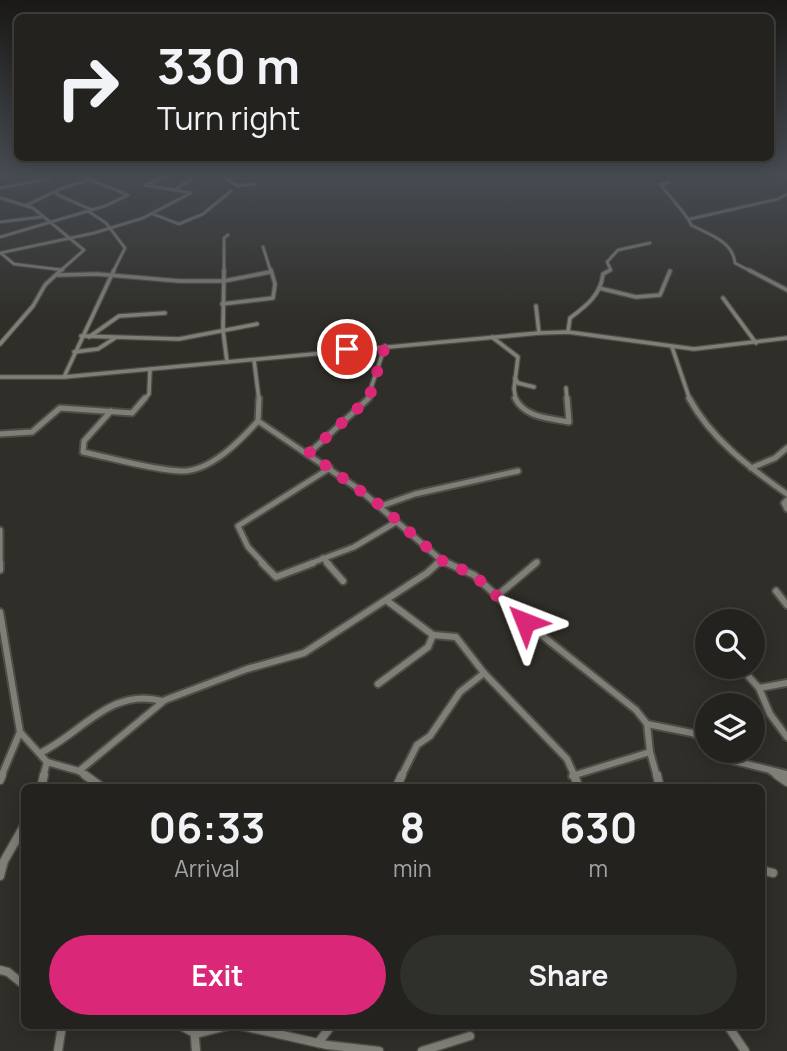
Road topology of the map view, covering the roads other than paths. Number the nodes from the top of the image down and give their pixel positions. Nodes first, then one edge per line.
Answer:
1 (55, 221) edge
2 (101, 221) edge
3 (132, 221) edge
4 (690, 221) edge
5 (52, 222) junction
6 (109, 229) junction
7 (228, 235) dead end
8 (0, 237) edge
9 (71, 237) junction
10 (650, 243) dead end
11 (263, 247) dead end
12 (1, 254) edge
13 (63, 270) junction
14 (670, 271) dead end
15 (270, 272) junction
16 (58, 275) junction
17 (114, 276) junction
18 (223, 281) junction
19 (599, 288) junction
20 (787, 290) edge
21 (723, 298) dead end
22 (222, 304) junction
23 (536, 306) dead end
24 (165, 313) dead end
25 (257, 324) dead end
26 (223, 330) junction
27 (568, 332) junction
28 (539, 333) junction
29 (81, 336) junction
30 (89, 337) junction
31 (492, 337) junction
32 (115, 338) junction
33 (787, 338) edge
34 (123, 339) junction
35 (110, 342) junction
36 (755, 343) junction
37 (0, 344) edge
38 (385, 346) junction
39 (672, 348) junction
40 (74, 352) junction
41 (254, 360) junction
42 (227, 362) junction
43 (150, 369) junction
44 (513, 376) junction
45 (0, 377) edge
46 (64, 377) junction
47 (534, 387) dead end
48 (566, 388) dead end
49 (111, 411) junction
50 (258, 421) junction
51 (0, 434) edge
52 (787, 448) edge
53 (309, 453) junction
54 (330, 468) junction
55 (751, 468) junction
56 (518, 471) dead end
57 (787, 494) edge
58 (787, 500) edge
59 (381, 506) junction
60 (787, 509) edge
61 (396, 522) junction
62 (0, 530) edge
63 (323, 558) junction
64 (441, 560) junction
65 (537, 562) dead end
66 (0, 570) edge
67 (343, 581) dead end
68 (776, 591) dead end
69 (498, 595) junction
70 (386, 600) junction
71 (787, 605) edge
72 (0, 612) edge
73 (433, 635) junction
74 (9, 665) junction
75 (0, 669) edge
76 (484, 673) junction
77 (751, 679) edge
78 (787, 683) edge
79 (378, 684) dead end
80 (759, 688) junction
81 (165, 700) junction
82 (647, 724) junction
83 (20, 732) junction
84 (695, 732) edge
85 (787, 737) edge
86 (650, 752) junction
87 (40, 753) junction
88 (47, 762) junction
89 (742, 763) edge
90 (769, 770) junction
91 (79, 771) junction
92 (787, 774) edge
93 (572, 776) junction
94 (0, 780) edge
95 (787, 782) edge
96 (42, 784) edge
97 (97, 784) edge
98 (398, 784) edge
99 (577, 784) edge
100 (659, 784) edge
101 (21, 831) edge
102 (765, 871) edge
103 (773, 873) dead end
104 (0, 876) edge
105 (3, 969) edge
106 (21, 983) edge
107 (62, 1029) edge
108 (255, 1029) edge
109 (329, 1029) edge
110 (730, 1029) edge
111 (195, 1030) edge
112 (470, 1036) dead end
113 (318, 1043) junction
114 (58, 1051) edge
115 (196, 1051) edge
116 (379, 1051) edge
117 (422, 1051) edge
118 (745, 1051) edge

1 - 5 street
2 - 6 street
3 - 6 street
4 - 20 street
5 - 8 street
5 - 9 street
6 - 9 street
6 - 17 street
7 - 18 street
9 - 12 street
9 - 13 street
10 - 19 street
11 - 15 street
12 - 13 street
13 - 16 street
14 - 19 street
15 - 18 street
15 - 22 street
16 - 17 street
16 - 37 street
17 - 18 street
17 - 29 street
18 - 22 street
19 - 27 street
21 - 36 street
22 - 26 street
23 - 28 street
24 - 30 street
25 - 26 street
26 - 34 street
26 - 42 street
27 - 28 street
27 - 39 street
28 - 31 street
29 - 30 street
29 - 40 street
30 - 32 street
31 - 38 street
31 - 44 street
32 - 34 street
32 - 35 street
33 - 36 street
34 - 35 street
35 - 40 street
36 - 39 street
38 - 41 street
38 - 53 street
39 - 55 street
40 - 46 street
41 - 42 street
41 - 50 street
42 - 43 street
43 - 46 street
43 - 49 street
44 - 47 street
44 - 48 street
45 - 46 street
49 - 50 street
49 - 51 street
50 - 53 street
52 - 55 street
53 - 54 street
54 - 59 street
54 - 63 street
55 - 57 street
56 - 59 street
58 - 60 street
59 - 61 street
61 - 63 street
61 - 64 street
62 - 66 street
63 - 67 street
64 - 69 street
64 - 70 street
65 - 69 street
68 - 71 street
69 - 82 street
70 - 73 street
70 - 81 street
72 - 74 street
73 - 76 street
73 - 79 street
74 - 75 street
74 - 83 street
76 - 93 street
76 - 98 street
77 - 80 street
78 - 80 street
80 - 85 street
81 - 87 street
81 - 91 street
82 - 84 street
82 - 86 street
83 - 87 street
83 - 94 street
86 - 93 street
86 - 100 street
87 - 88 street
88 - 91 street
88 - 96 street
89 - 90 street
90 - 92 street
90 - 95 street
91 - 97 street
93 - 99 street
101 - 104 street
102 - 103 street
105 - 106 street
107 - 114 street
108 - 113 street
109 - 113 street
110 - 118 street
111 - 115 street
112 - 117 street
113 - 116 street

